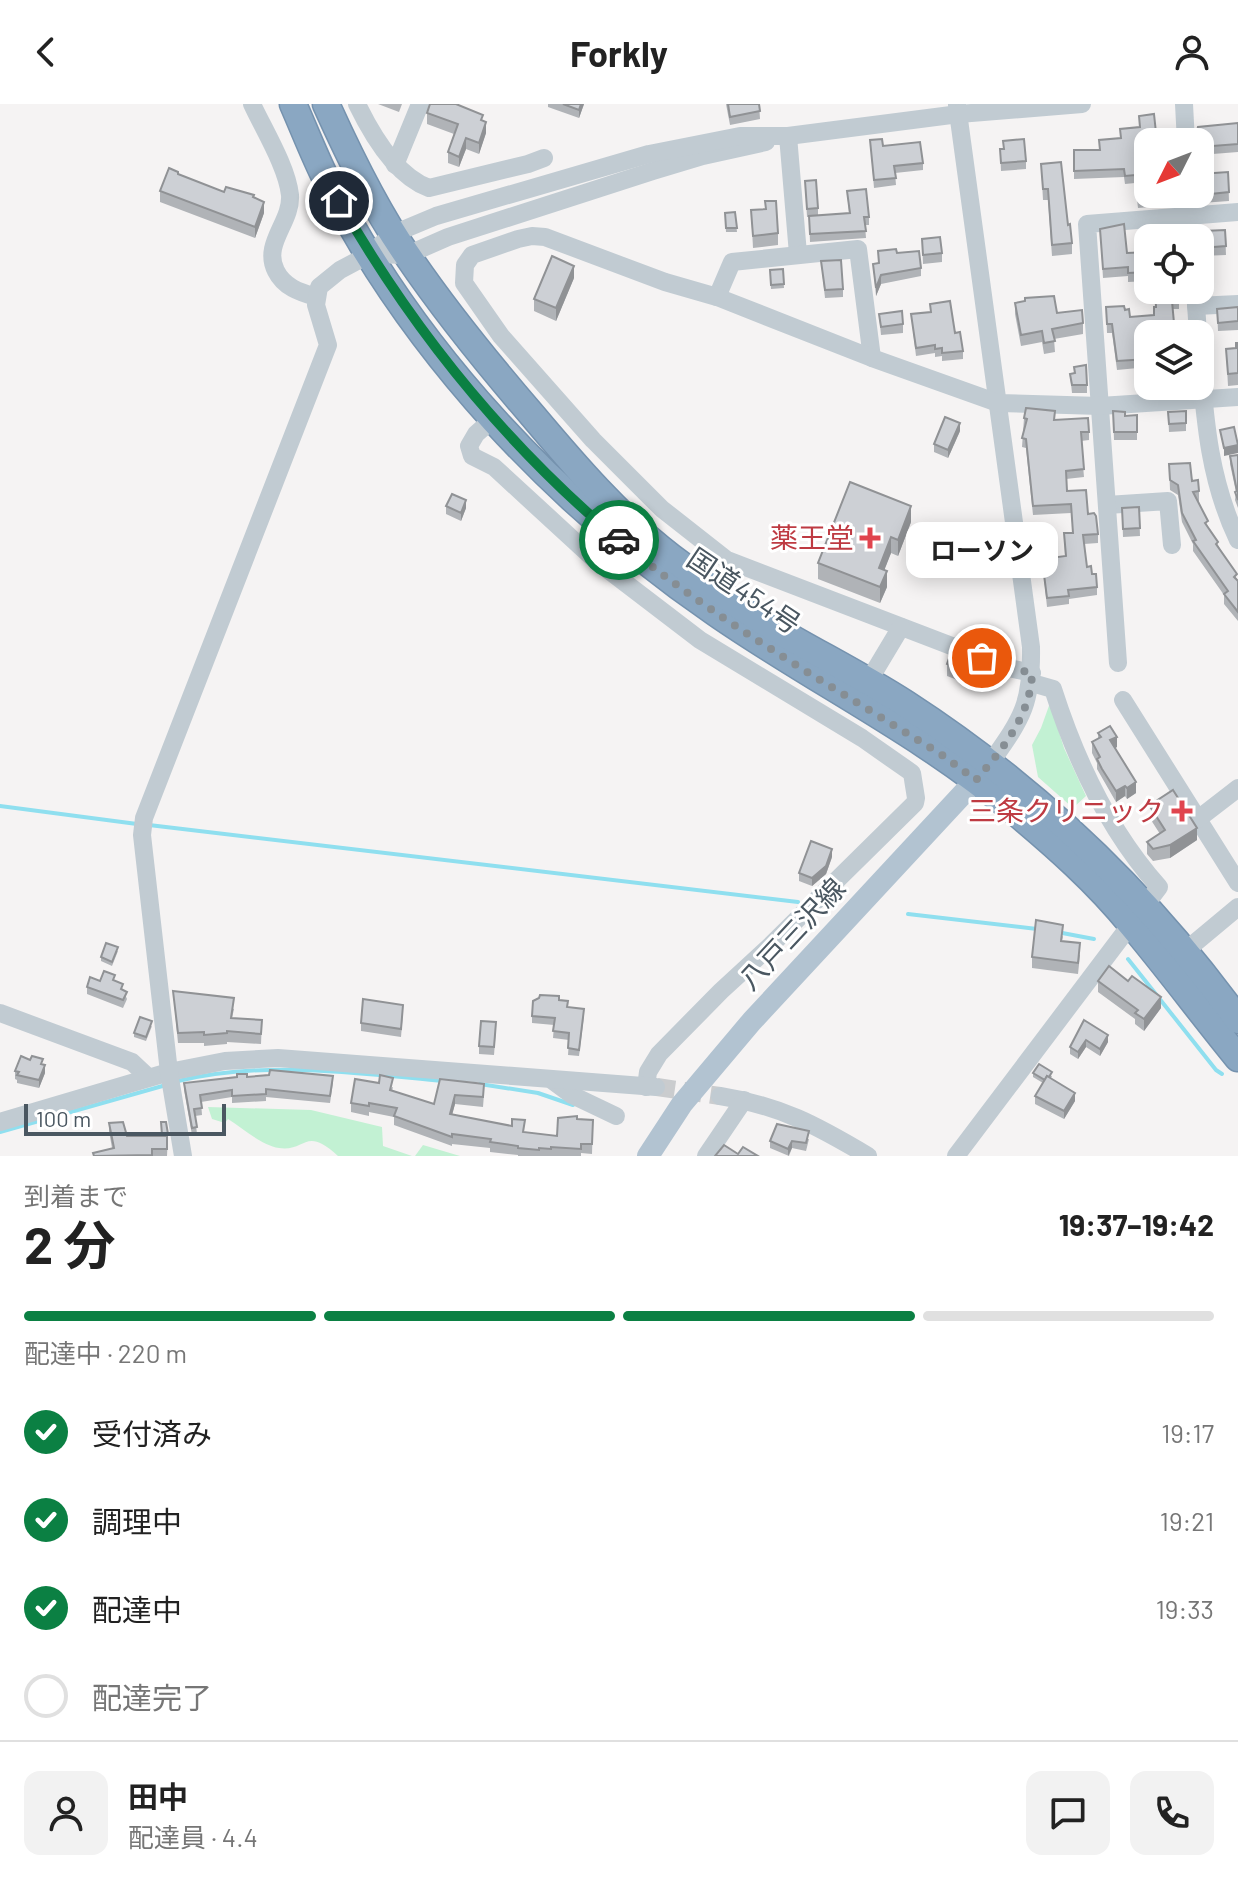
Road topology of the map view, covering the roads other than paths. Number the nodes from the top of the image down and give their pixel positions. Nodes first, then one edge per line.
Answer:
1 (252, 104) edge
2 (293, 104) edge
3 (326, 104) edge
4 (357, 104) edge
5 (420, 104) edge
6 (1082, 104) edge
7 (1184, 104) edge
8 (958, 109) edge
9 (1185, 128) edge
10 (788, 136) junction
11 (544, 158) dead end
12 (395, 165) junction
13 (1189, 208) edge
14 (1238, 212) edge
15 (1189, 215) junction
16 (1190, 224) edge
17 (400, 245) junction
18 (370, 254) junction
19 (798, 254) junction
20 (316, 297) junction
21 (717, 297) junction
22 (1214, 301) edge
23 (1238, 304) edge
24 (872, 358) junction
25 (1238, 397) edge
26 (1214, 398) edge
27 (1188, 400) edge
28 (1203, 400) edge
29 (998, 403) junction
30 (1100, 406) junction
31 (494, 418) junction
32 (1107, 505) junction
33 (1238, 540) edge
34 (1172, 545) dead end
35 (901, 627) junction
36 (1118, 663) dead end
37 (1032, 678) junction
38 (868, 682) junction
39 (1123, 700) dead end
40 (984, 771) junction
41 (1238, 788) edge
42 (1198, 819) junction
43 (1114, 826) junction
44 (1090, 848) junction
45 (1238, 883) edge
46 (1144, 905) junction
47 (1238, 907) edge
48 (1184, 952) junction
49 (0, 1013) edge
50 (1238, 1020) edge
51 (1238, 1058) edge
52 (169, 1072) junction
53 (148, 1077) junction
54 (551, 1079) junction
55 (720, 1096) tunnel mouth
56 (744, 1100) junction
57 (616, 1116) dead end
58 (0, 1122) edge
59 (183, 1156) edge
60 (648, 1156) edge
61 (706, 1156) edge
62 (868, 1156) edge
63 (956, 1156) edge

1 - 20 street
2 - 18 highway, 国道454号
3 - 17 highway, 国道454号
4 - 12 street
5 - 12 street
6 - 8 street
7 - 9 street
8 - 10 street
8 - 29 street
10 - 17 street
10 - 17 street
10 - 19 street
11 - 12 street
13 - 15 street
14 - 15 street
15 - 16 street
15 - 30 street
17 - 18 street
17 - 38 highway, 国道454号
18 - 20 street
18 - 31 highway, 国道454号
19 - 21 street
19 - 24 street
20 - 52 street
21 - 24 street
21 - 35 street
22 - 23 street
24 - 29 street
25 - 26 street
27 - 30 street
28 - 33 street
29 - 30 street
29 - 37 street
30 - 32 street
31 - 40 highway, 国道454号
31 - 54 street
32 - 34 street
32 - 36 street
35 - 37 street
35 - 38 street
37 - 40 street
37 - 43 street
38 - 40 highway, 国道454号
39 - 42 street
40 - 44 highway, 国道454号
40 - 46 highway, 国道454号
40 - 60 main road, 八戸三沢線
41 - 42 street
42 - 45 street
43 - 44 street
43 - 46 street
44 - 46 highway, 国道454号
46 - 48 highway, 国道454号
46 - 51 highway, 国道454号
46 - 63 street
47 - 48 street
48 - 50 highway, 国道454号
49 - 53 street
52 - 53 street
52 - 54 street
52 - 59 street
53 - 58 street
54 - 57 street
55 - 56 street
56 - 61 street
56 - 62 street

